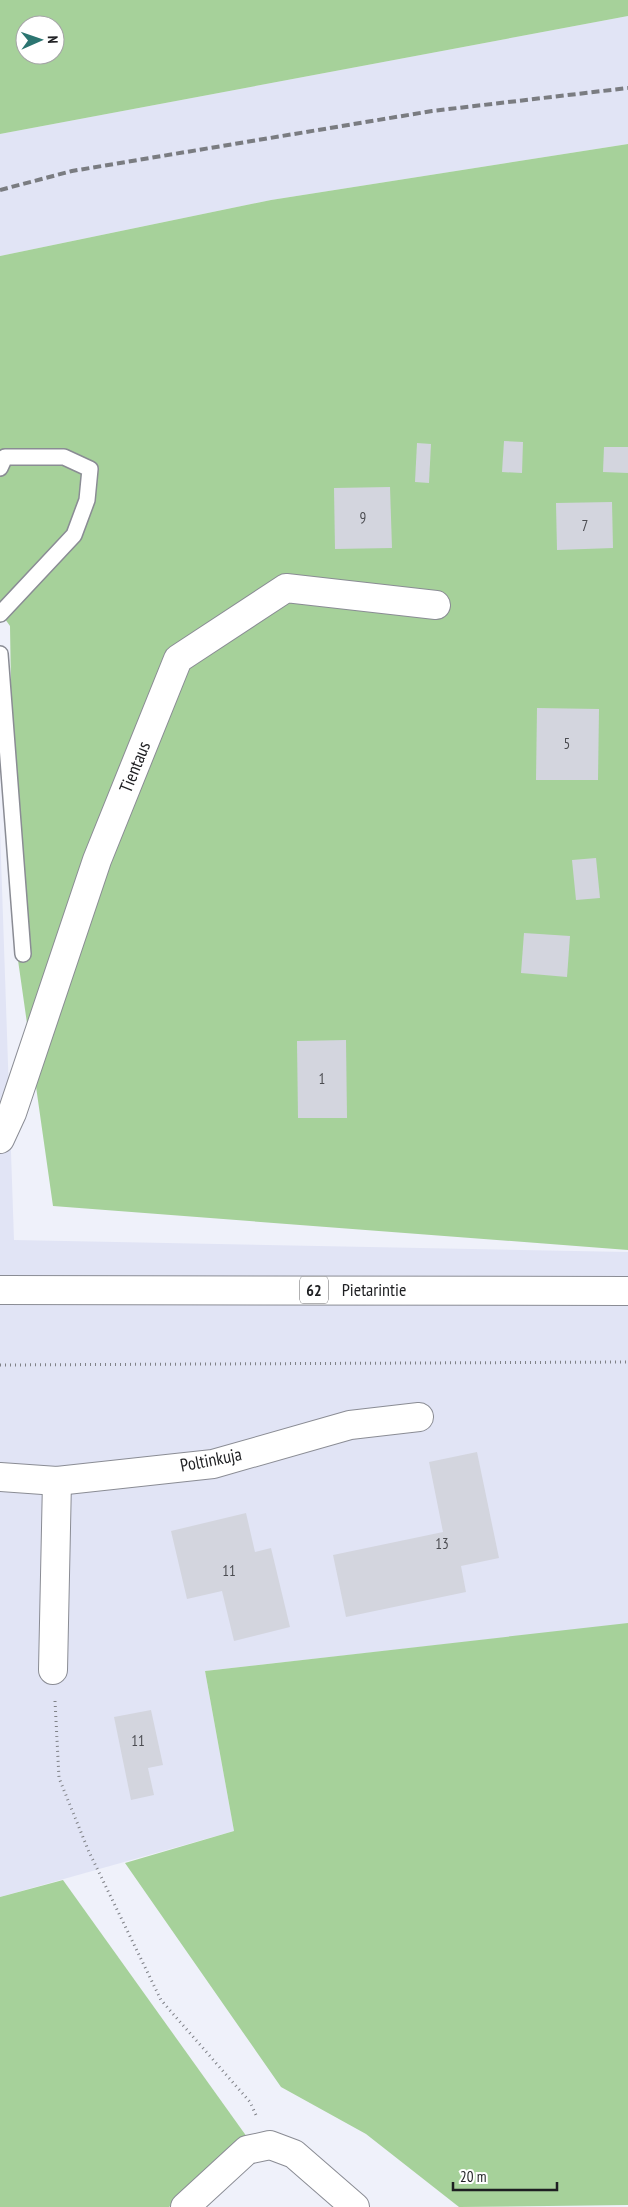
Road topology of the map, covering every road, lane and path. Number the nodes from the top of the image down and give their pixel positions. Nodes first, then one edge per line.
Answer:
1 (0, 468) edge
2 (436, 605) dead end
3 (0, 614) edge
4 (0, 654) edge
5 (23, 954) dead end
6 (0, 1139) edge
7 (0, 1290) edge
8 (628, 1291) edge
9 (628, 1362) edge
10 (0, 1365) edge
11 (419, 1417) dead end
12 (0, 1478) edge
13 (57, 1481) junction
14 (53, 1670) joint
15 (270, 2145) junction
16 (185, 2207) edge
17 (355, 2207) edge

1 - 3 lane
2 - 6 street, Tientaus
4 - 5 lane
7 - 8 street, Pietarintie / 62
9 - 10 path
11 - 13 street, Poltinkuja
12 - 13 street, Poltinkuja
13 - 14 street
14 - 15 path
15 - 16 street
15 - 17 street

